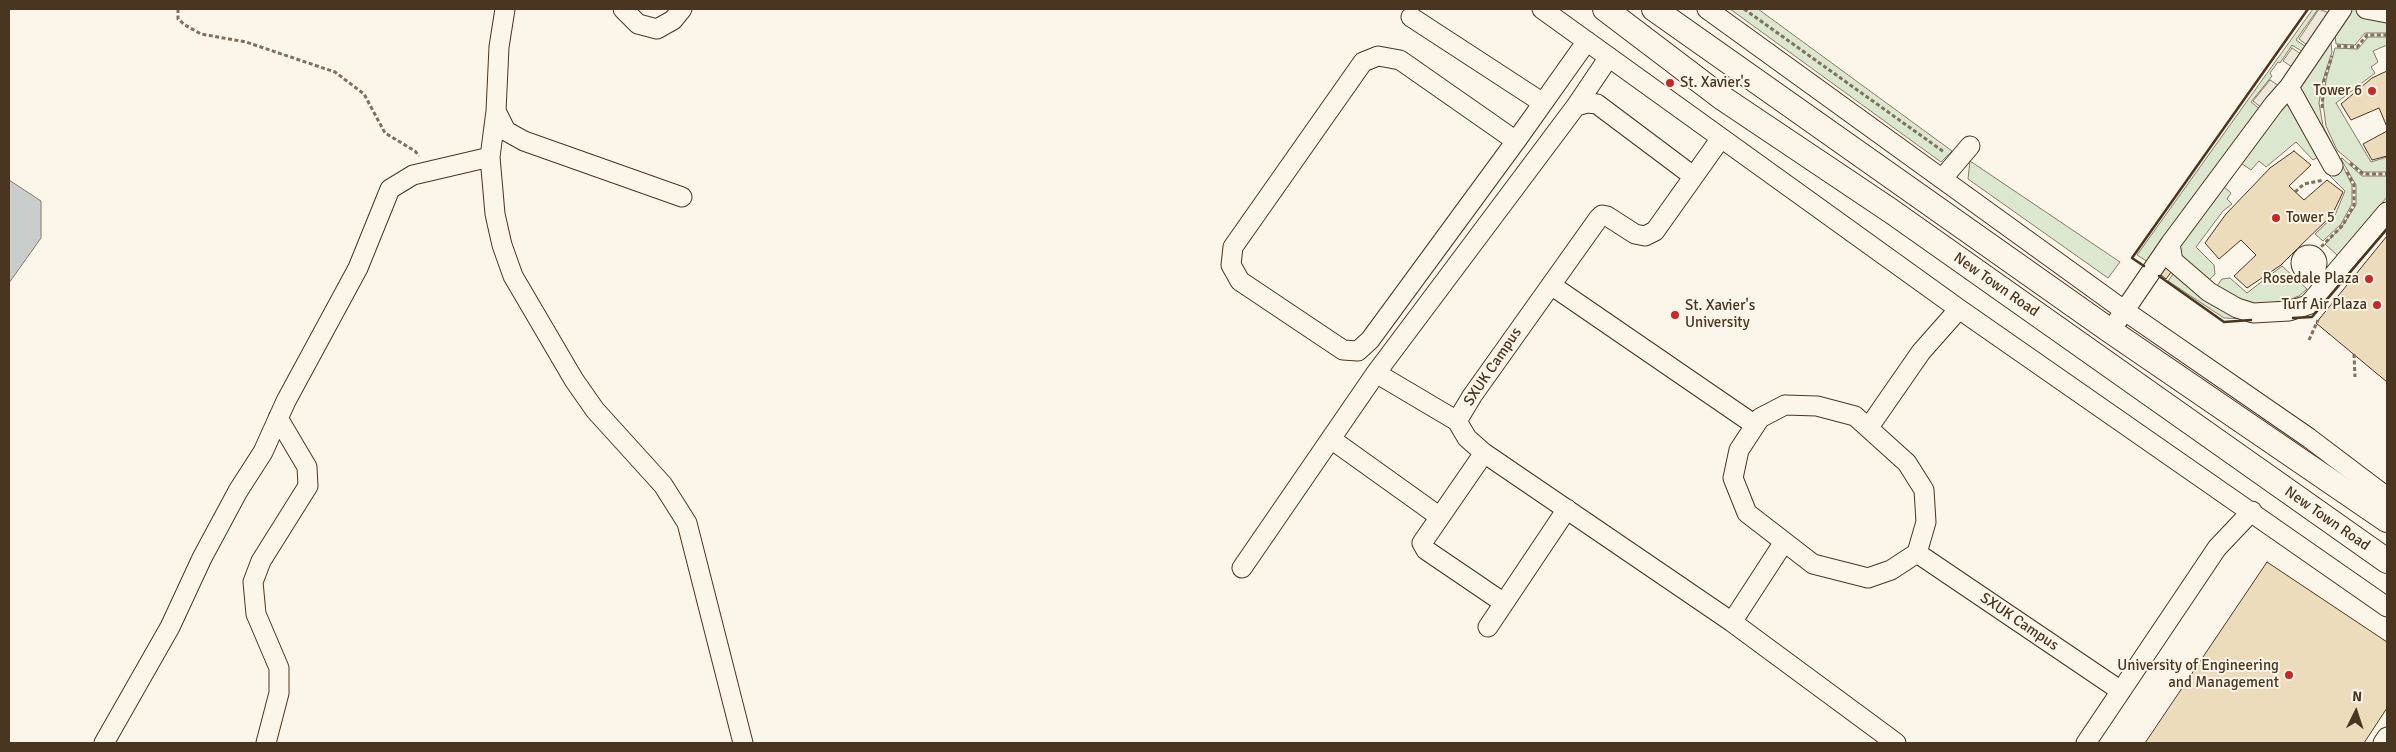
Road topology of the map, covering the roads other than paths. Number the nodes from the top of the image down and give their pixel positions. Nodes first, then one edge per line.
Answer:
1 (505, 9) edge
2 (623, 9) edge
3 (682, 9) edge
4 (1542, 9) edge
5 (1605, 9) edge
6 (1654, 9) edge
7 (1707, 9) edge
8 (2342, 9) edge
9 (2366, 9) edge
10 (2387, 13) edge
11 (1411, 17) dead end
12 (1587, 41) junction
13 (1609, 57) junction
14 (2290, 87) junction
15 (1543, 103) junction
16 (1576, 106) junction
17 (496, 111) junction
18 (1721, 138) junction
19 (1516, 141) junction
20 (1970, 146) dead end
21 (490, 157) junction
22 (2342, 165) road end
23 (1693, 176) junction
24 (1942, 180) junction
25 (682, 197) dead end
26 (2387, 212) edge
27 (2170, 244) junction
28 (2307, 258) road end
29 (2327, 283) junction
30 (1551, 285) junction
31 (1959, 309) junction
32 (2125, 312) junction
33 (2109, 330) junction
34 (1376, 373) junction
35 (278, 418) junction
36 (1457, 421) junction
37 (1755, 425) junction
38 (1869, 427) junction
39 (1331, 438) junction
40 (1484, 453) junction
41 (2387, 497) edge
42 (1567, 509) junction
43 (2252, 511) junction
44 (1440, 517) junction
45 (2387, 520) edge
46 (1784, 542) junction
47 (1917, 553) junction
48 (2387, 561) edge
49 (1242, 568) dead end
50 (1504, 603) junction
51 (2387, 607) edge
52 (1732, 622) junction
53 (1488, 627) dead end
54 (2121, 691) junction
55 (2387, 737) edge
56 (104, 743) edge
57 (266, 743) edge
58 (743, 743) edge
59 (1896, 743) edge
60 (2086, 743) edge
61 (2383, 743) edge

1 - 17 street
2 - 3 street
4 - 12 street
5 - 48 main road, New Town Road
6 - 33 main road, New Town Road
7 - 24 street
8 - 14 street
9 - 10 street
11 - 15 street
12 - 13 street
12 - 15 street
13 - 16 street
13 - 18 street
14 - 22 street
14 - 27 street
15 - 19 street
16 - 23 street
16 - 34 street
17 - 21 street
17 - 25 street
18 - 23 street
18 - 31 street
19 - 19 street
20 - 24 street
21 - 35 street
21 - 58 street
23 - 30 street, SXUK Campus
24 - 32 street
26 - 29 street
27 - 29 street
27 - 32 street
28 - 29 street
30 - 36 street, SXUK Campus
30 - 37 street
31 - 38 street
31 - 43 street
32 - 33 street
32 - 41 street
33 - 45 main road, New Town Road
34 - 36 street
34 - 39 street
35 - 56 street
35 - 57 street
36 - 40 street, SXUK Campus
37 - 38 street
37 - 46 street
38 - 47 street
39 - 44 street
39 - 49 street
40 - 42 street, SXUK Campus
40 - 44 street
42 - 50 street
42 - 52 street, SXUK Campus
43 - 51 street
43 - 54 street
44 - 50 street
46 - 47 street
46 - 52 street
47 - 54 street, SXUK Campus
50 - 53 street
52 - 59 street, SXUK Campus
54 - 60 street
55 - 61 street

